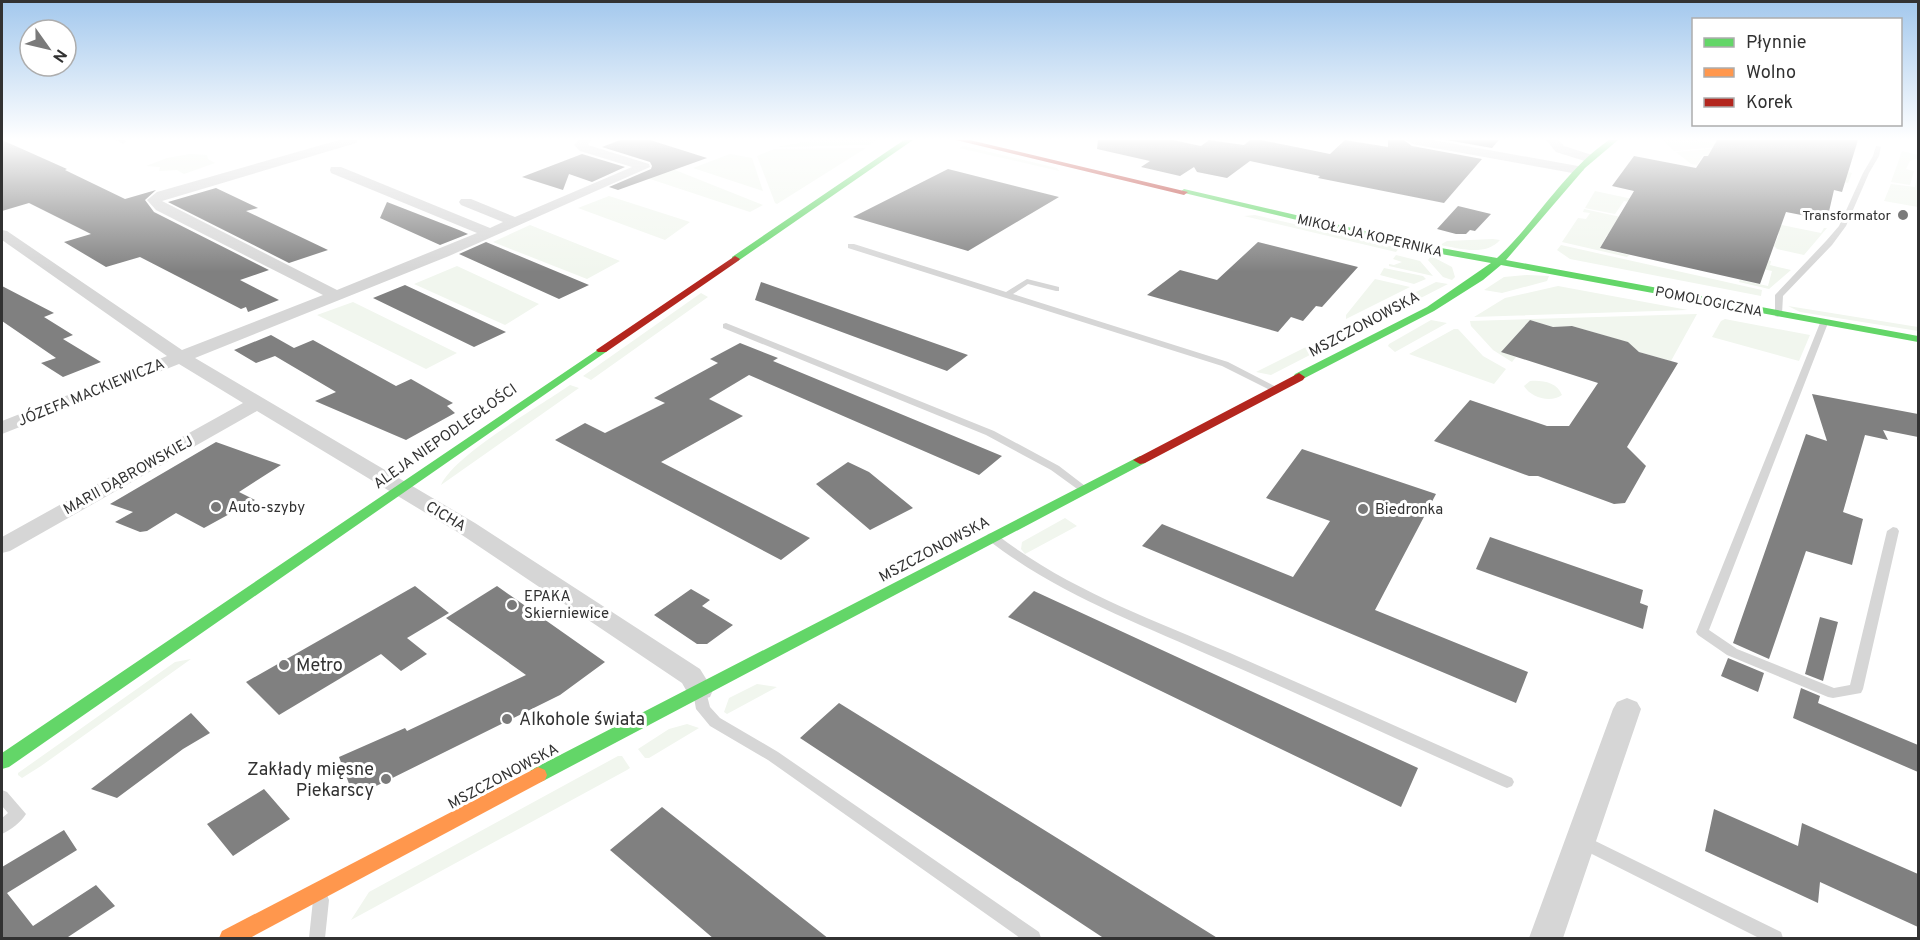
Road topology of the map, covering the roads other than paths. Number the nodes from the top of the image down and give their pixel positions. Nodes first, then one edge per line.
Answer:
1 (200, 184) edge
2 (370, 184) edge
3 (604, 184) edge
4 (845, 184) edge
5 (1149, 184) edge
6 (1567, 184) edge
7 (1861, 184) edge
8 (466, 202) dead end
9 (515, 222) junction
10 (489, 233) junction
11 (2, 234) edge
12 (852, 246) dead end
13 (1500, 262) junction
14 (1056, 290) dead end
15 (1007, 295) junction
16 (337, 296) junction
17 (1778, 315) junction
18 (1824, 323) junction
19 (726, 326) dead end
20 (1918, 339) edge
21 (180, 357) junction
22 (1275, 389) junction
23 (255, 404) junction
24 (2, 428) edge
25 (398, 489) junction
26 (1084, 490) junction
27 (1893, 531) dead end
28 (992, 537) junction
29 (2, 546) edge
30 (700, 690) junction
31 (1627, 709) dead end
32 (2, 762) edge
33 (1507, 782) dead end
34 (2, 796) edge
35 (2, 827) edge
36 (1580, 841) junction
37 (321, 891) junction
38 (230, 939) edge
39 (317, 939) edge
40 (1033, 939) edge
41 (1546, 939) edge
42 (1776, 939) edge

1 - 16 street
2 - 10 street
3 - 9 street
4 - 25 street, ALEJA NIEPODLEGŁOŚCI
5 - 13 street, MIKOŁAJA KOPERNIKA
6 - 13 street, MSZCZONOWSKA
7 - 17 lane
8 - 9 street
9 - 10 street
10 - 16 street
11 - 21 street, CICHA
12 - 15 lane
13 - 17 street, POMOLOGICZNA
13 - 22 street, MSZCZONOWSKA
14 - 15 lane
15 - 22 lane
16 - 21 street
17 - 18 street, POMOLOGICZNA
18 - 20 street, POMOLOGICZNA
18 - 27 lane
19 - 26 lane
21 - 23 street, CICHA
21 - 24 street, JÓZEFA MACKIEWICZA
22 - 26 street, MSZCZONOWSKA
23 - 25 street, CICHA
23 - 29 street, MARII DĄBROWSKIEJ
25 - 30 street, CICHA
25 - 32 street, ALEJA NIEPODLEGŁOŚCI
26 - 28 street, MSZCZONOWSKA
28 - 30 street, MSZCZONOWSKA
28 - 33 lane
30 - 37 street, MSZCZONOWSKA
30 - 40 lane
31 - 36 street
34 - 35 lane
36 - 41 street
36 - 42 lane
37 - 38 street, MSZCZONOWSKA
37 - 39 lane

